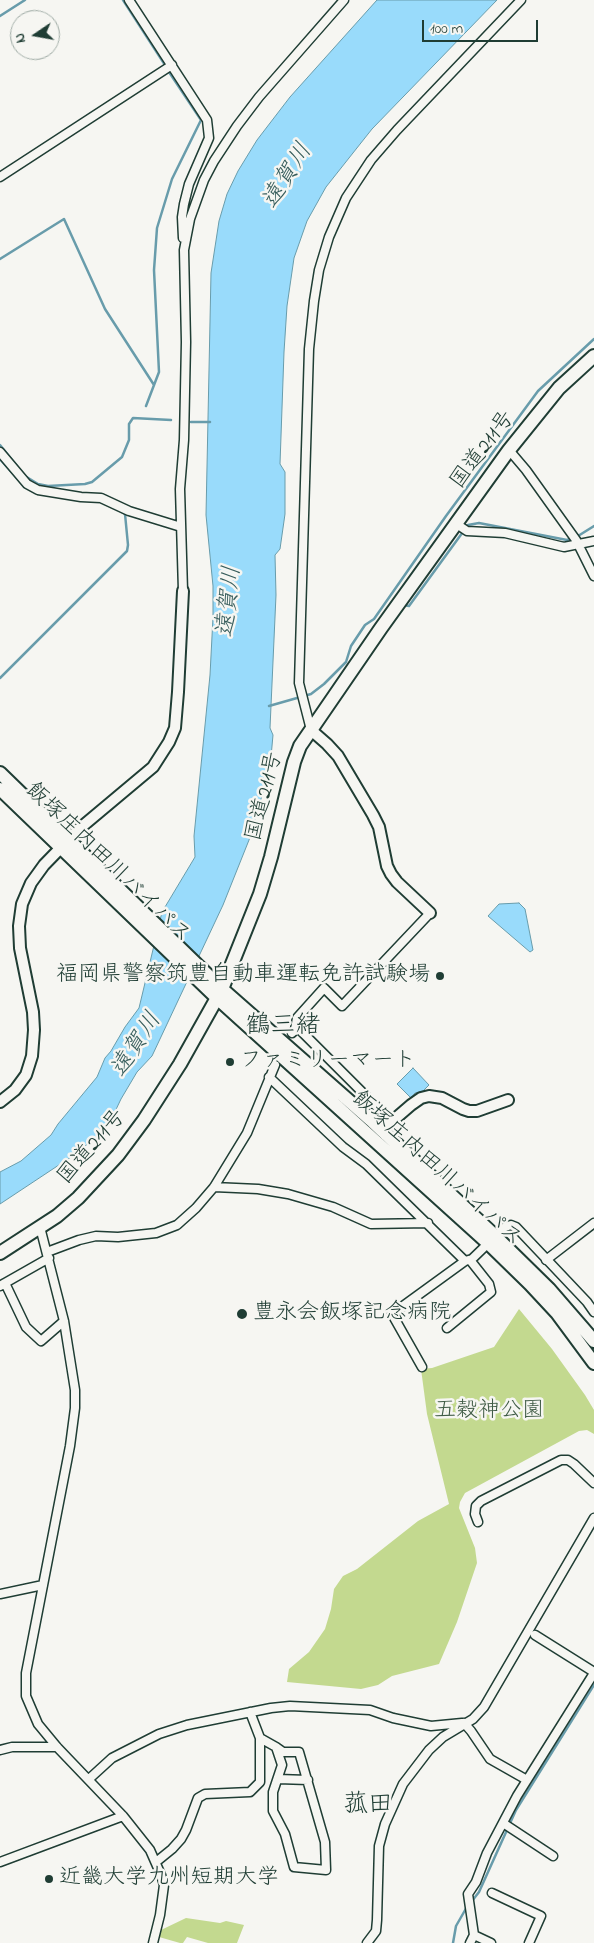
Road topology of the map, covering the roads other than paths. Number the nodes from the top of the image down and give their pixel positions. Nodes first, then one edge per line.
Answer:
1 (129, 0) edge
2 (344, 0) edge
3 (521, 0) edge
4 (172, 65) junction
5 (0, 177) edge
6 (184, 250) junction
7 (594, 356) edge
8 (509, 450) junction
9 (0, 452) edge
10 (182, 527) junction
11 (461, 527) junction
12 (576, 540) junction
13 (594, 541) edge
14 (594, 576) edge
15 (183, 592) joint
16 (311, 730) junction
17 (0, 773) edge
18 (0, 789) edge
19 (64, 844) junction
20 (430, 913) joint
21 (219, 993) junction
22 (276, 1065) dead end
23 (269, 1077) junction
24 (508, 1100) dead end
25 (0, 1101) edge
26 (378, 1126) junction
27 (214, 1187) junction
28 (594, 1222) edge
29 (428, 1224) junction
30 (40, 1227) junction
31 (492, 1240) junction
32 (0, 1253) edge
33 (48, 1255) junction
34 (546, 1260) junction
35 (467, 1261) junction
36 (3, 1285) edge
37 (594, 1312) edge
38 (64, 1321) junction
39 (447, 1328) dead end
40 (594, 1341) edge
41 (594, 1364) edge
42 (422, 1367) dead end
43 (594, 1483) edge
44 (594, 1518) edge
45 (478, 1522) dead end
46 (43, 1585) junction
47 (0, 1594) edge
48 (535, 1635) dead end
49 (594, 1672) edge
50 (250, 1712) junction
51 (464, 1723) junction
52 (260, 1738) junction
53 (57, 1747) junction
54 (276, 1747) junction
55 (0, 1750) edge
56 (89, 1779) junction
57 (278, 1779) junction
58 (308, 1780) junction
59 (527, 1780) junction
60 (123, 1816) junction
61 (506, 1825) junction
62 (554, 1856) dead end
63 (0, 1862) edge
64 (156, 1862) junction
65 (492, 1893) dead end
66 (474, 1935) junction
67 (153, 1943) edge
68 (367, 1943) edge
69 (470, 1943) edge
70 (491, 1943) edge
71 (529, 1943) edge

1 - 4 street
2 - 6 street
3 - 16 street
4 - 5 street
4 - 6 street
6 - 10 street
7 - 8 highway, 国道211号
8 - 11 highway, 国道211号
8 - 12 street
9 - 10 street
10 - 15 street
11 - 12 street
11 - 16 highway, 国道211号
12 - 13 street
12 - 14 street
15 - 19 street
16 - 20 street
16 - 21 highway, 国道211号
17 - 19 highway, 飯塚庄内田川バイパス
18 - 19 highway, 飯塚庄内田川バイパス
19 - 21 highway, 飯塚庄内田川バイパス
19 - 25 street
20 - 26 street
21 - 26 highway, 飯塚庄内田川バイパス
21 - 30 highway, 国道211号
21 - 31 highway, 飯塚庄内田川バイパス
22 - 23 street
23 - 27 street
23 - 29 street
24 - 26 street
26 - 31 highway, 飯塚庄内田川バイパス
27 - 29 street
27 - 33 street
28 - 34 street
29 - 35 street
30 - 32 highway, 国道211号
30 - 33 street
31 - 34 street
31 - 35 street
31 - 40 highway, 飯塚庄内田川バイパス
31 - 41 highway, 飯塚庄内田川バイパス
33 - 36 street
33 - 38 street
34 - 37 street
35 - 39 street
35 - 42 street
36 - 38 street
38 - 46 street
43 - 45 street
44 - 51 street
46 - 47 street
46 - 53 street
48 - 49 street
49 - 59 street
50 - 51 street
50 - 52 street
50 - 56 street
51 - 59 street
51 - 68 street
52 - 54 street
52 - 64 street
53 - 55 street
53 - 56 street
54 - 57 street
54 - 58 street
56 - 60 street
57 - 58 street
57 - 58 street
59 - 61 street
60 - 63 street
60 - 64 street
61 - 62 street
61 - 66 street
64 - 67 street
65 - 71 street
66 - 69 street
66 - 70 street

